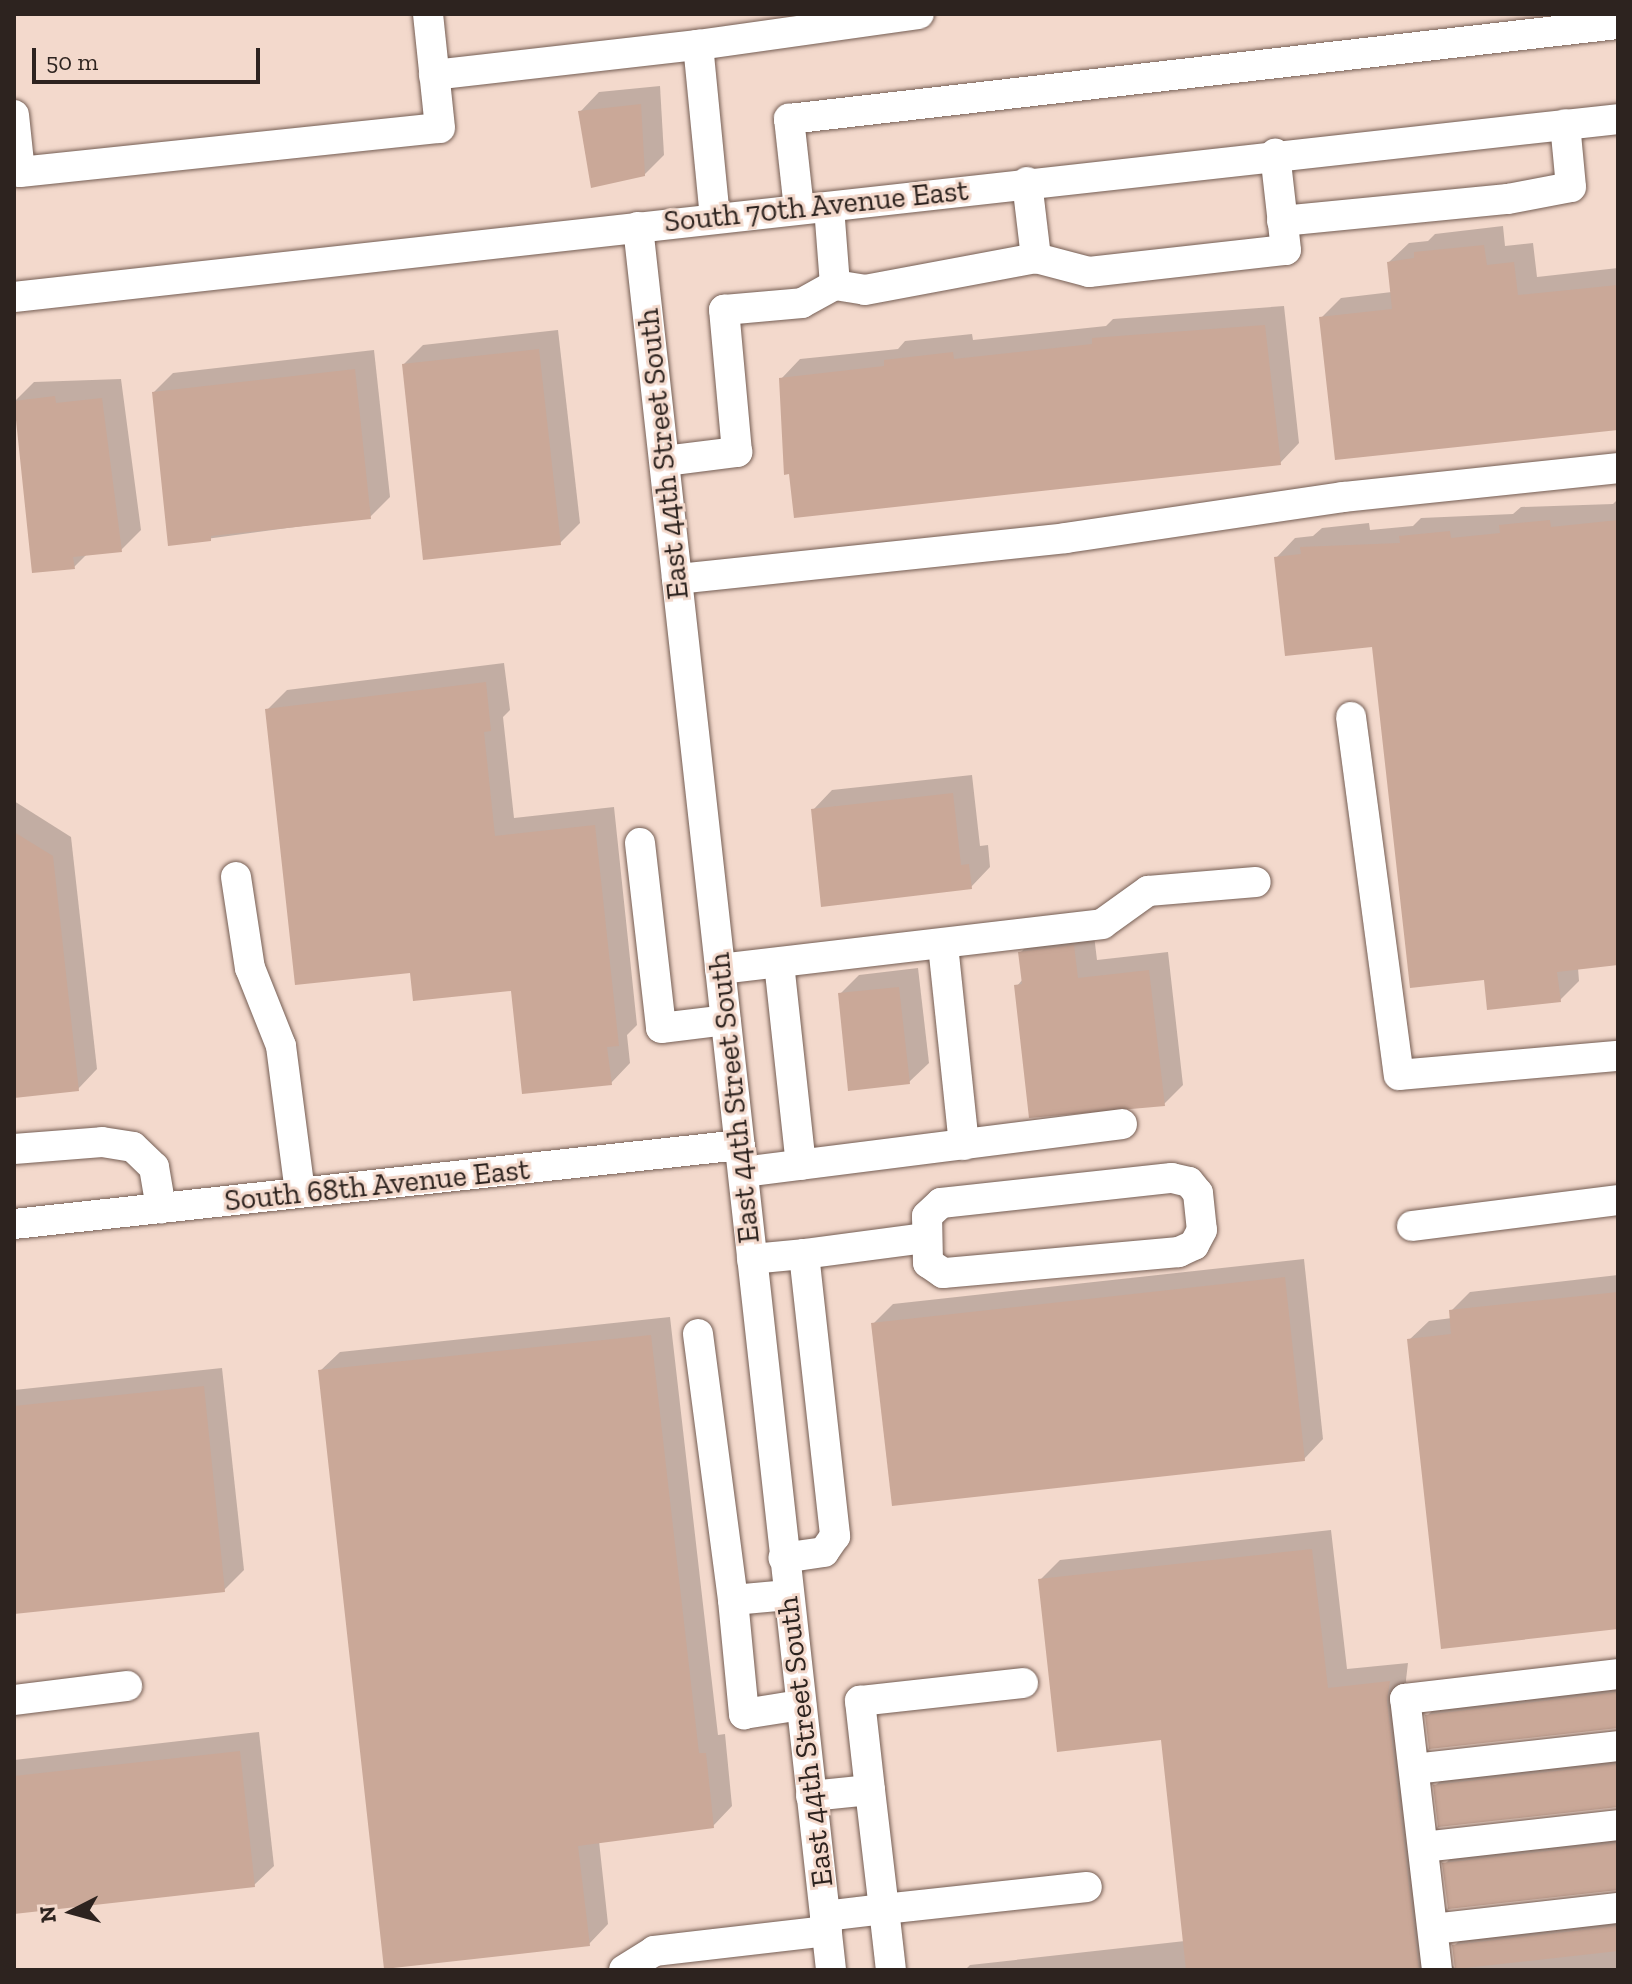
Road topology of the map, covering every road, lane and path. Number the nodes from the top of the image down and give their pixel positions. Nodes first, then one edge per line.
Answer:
1 (428, 14) edge
2 (919, 14) edge
3 (1618, 24) edge
4 (698, 45) junction
5 (434, 75) junction
6 (14, 115) edge
7 (1618, 119) edge
8 (1565, 124) junction
9 (1275, 154) junction
10 (1027, 182) junction
11 (814, 208) junction
12 (715, 218) junction
13 (1282, 221) junction
14 (638, 227) junction
15 (1036, 258) junction
16 (835, 285) junction
17 (14, 297) edge
18 (665, 461) junction
19 (1618, 468) edge
20 (677, 579) junction
21 (1351, 717) dead end
22 (640, 843) dead end
23 (236, 877) dead end
24 (1256, 882) dead end
25 (943, 945) junction
26 (779, 963) junction
27 (720, 969) junction
28 (726, 1020) junction
29 (1618, 1056) edge
30 (1122, 1124) dead end
31 (964, 1145) junction
32 (14, 1149) edge
33 (742, 1159) junction
34 (801, 1165) junction
35 (300, 1193) junction
36 (1618, 1200) edge
37 (161, 1208) junction
38 (14, 1224) edge
39 (1412, 1226) dead end
40 (926, 1238) junction
41 (804, 1254) junction
42 (752, 1259) junction
43 (698, 1334) dead end
44 (783, 1558) junction
45 (788, 1595) junction
46 (733, 1600) junction
47 (1618, 1674) edge
48 (1023, 1683) dead end
49 (127, 1686) dead end
50 (14, 1700) edge
51 (801, 1705) junction
52 (1618, 1746) edge
53 (1414, 1769) junction
54 (870, 1790) junction
55 (811, 1796) junction
56 (1618, 1825) edge
57 (1423, 1847) junction
58 (1087, 1887) dead end
59 (1618, 1908) edge
60 (884, 1909) junction
61 (826, 1923) junction
62 (1433, 1929) junction
63 (624, 1970) edge
64 (831, 1970) edge
65 (891, 1970) edge
66 (1437, 1970) edge

1 - 5 street
2 - 4 street
3 - 11 street
4 - 5 street
4 - 12 street
5 - 6 street
7 - 8 street, South 70th Avenue East
8 - 9 street, South 70th Avenue East
8 - 13 street
9 - 10 street, South 70th Avenue East
9 - 13 street
10 - 11 street, South 70th Avenue East
10 - 15 street
11 - 12 street, South 70th Avenue East
11 - 16 street
12 - 14 street, South 70th Avenue East
13 - 15 street
14 - 17 street, South 70th Avenue East
14 - 18 street, East 44th Street South
15 - 16 street
16 - 18 street
18 - 20 street, East 44th Street South
19 - 20 street
20 - 27 street, East 44th Street South
21 - 29 street
22 - 28 street
23 - 35 street
24 - 25 street
25 - 26 street
25 - 31 street
26 - 27 street
26 - 34 street
27 - 28 street, East 44th Street South
28 - 33 street, East 44th Street South
30 - 31 street, South 68th Avenue East
31 - 34 street, South 68th Avenue East
32 - 37 street
33 - 34 street, South 68th Avenue East
33 - 35 street, South 68th Avenue East
33 - 42 street, East 44th Street South
35 - 37 street, South 68th Avenue East
36 - 39 street
37 - 38 street, South 68th Avenue East
40 - 40 street
40 - 41 street
41 - 42 street
41 - 44 street
42 - 44 street, East 44th Street South
43 - 46 street
44 - 45 street, East 44th Street South
45 - 46 street
45 - 51 street, East 44th Street South
46 - 51 street
47 - 53 street
48 - 54 street
49 - 50 street
51 - 55 street, East 44th Street South
52 - 53 street
53 - 57 street
54 - 55 street
54 - 60 street
55 - 61 street, East 44th Street South
56 - 57 street
57 - 62 street
58 - 60 street
59 - 62 street
60 - 61 street
60 - 65 street
61 - 63 street
61 - 64 street, East 44th Street South
62 - 66 street

